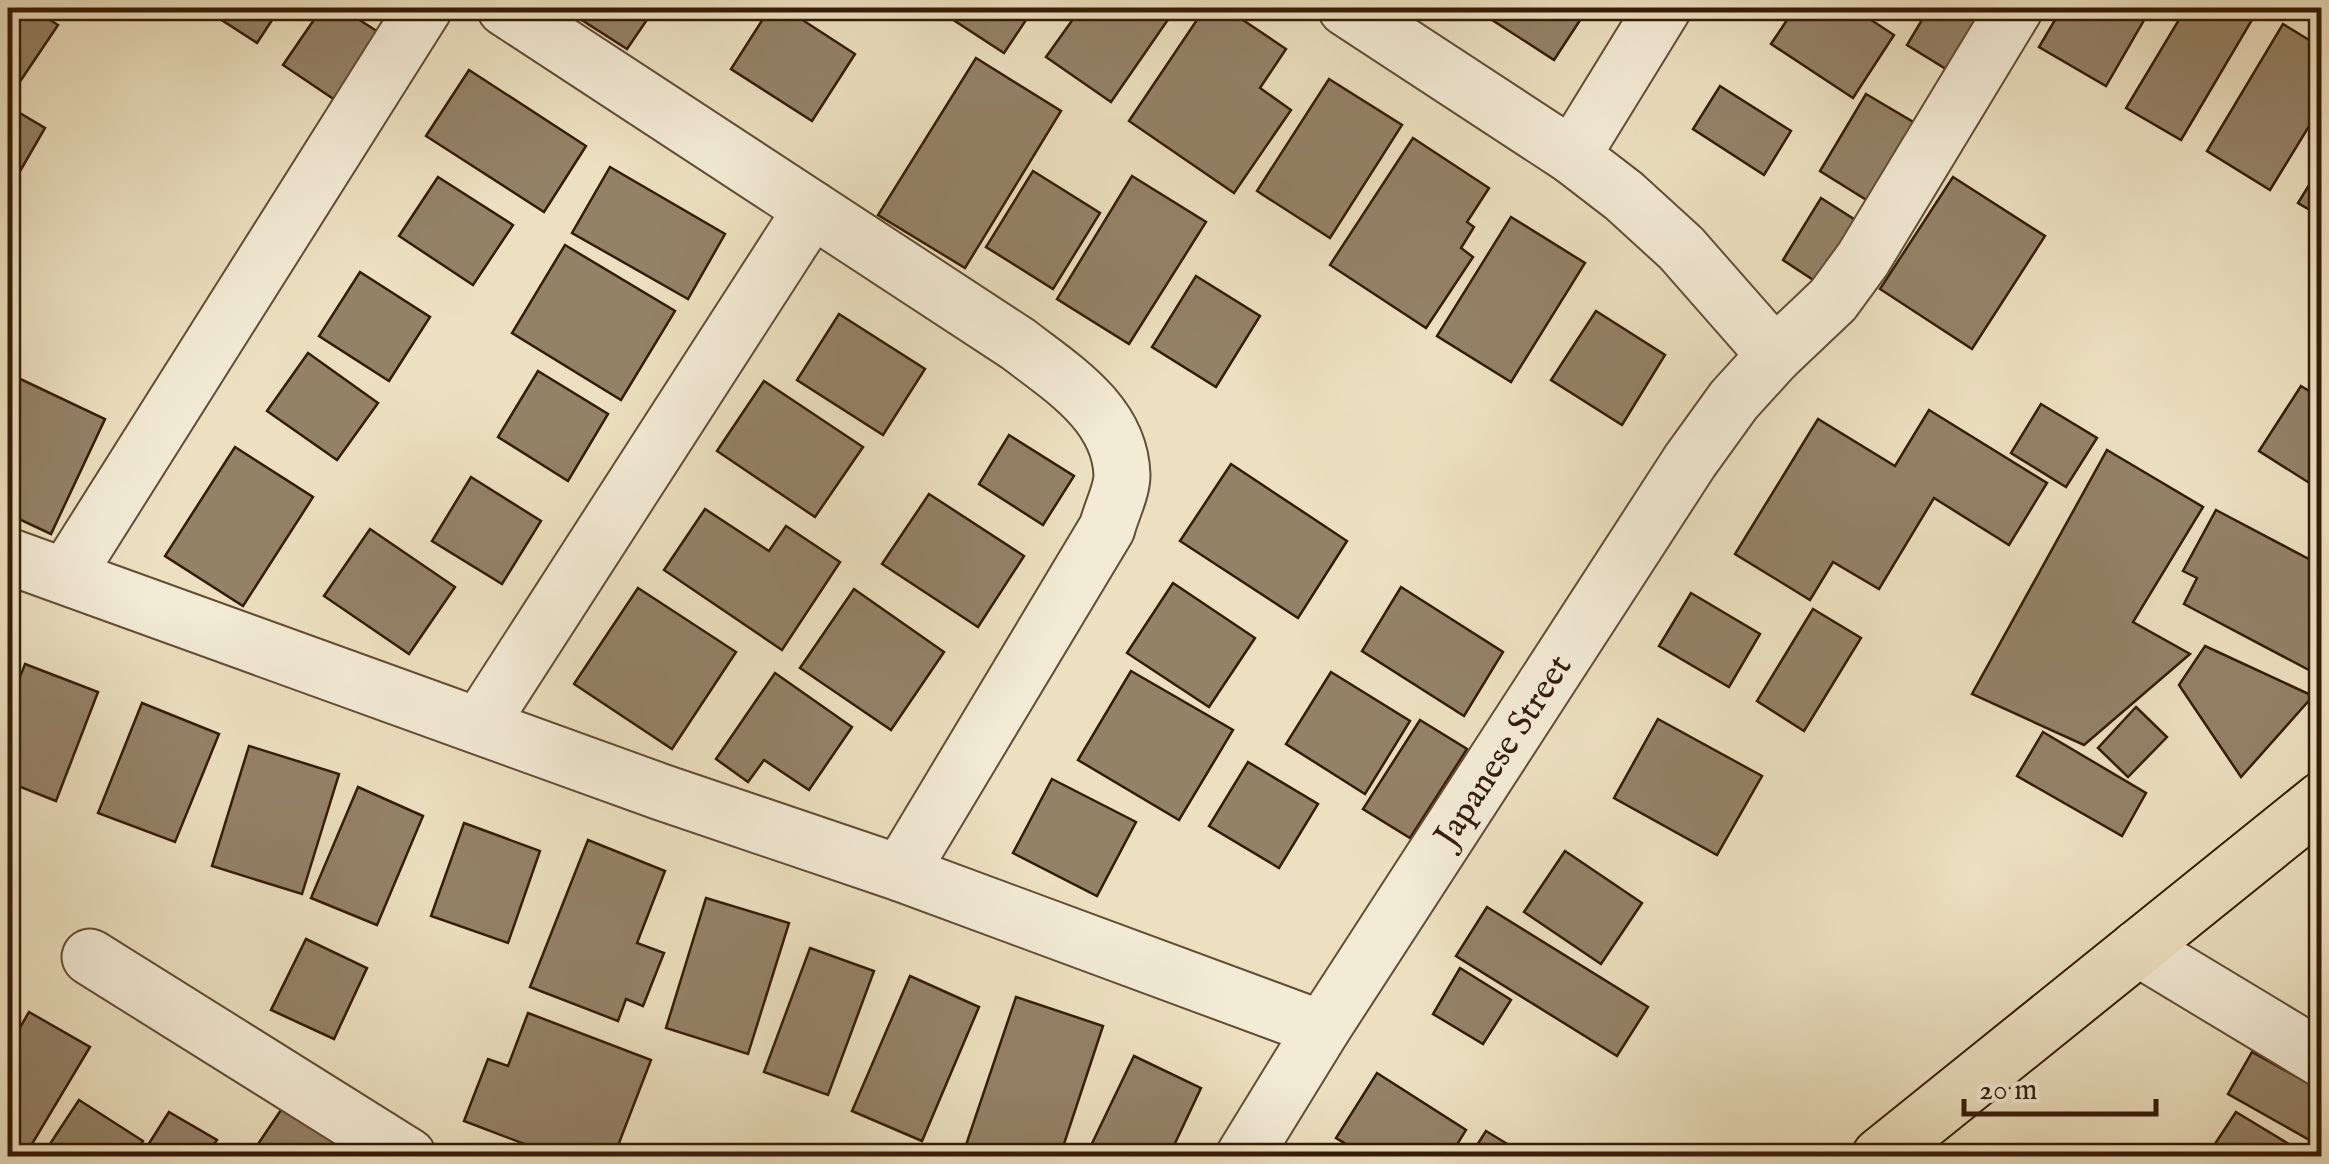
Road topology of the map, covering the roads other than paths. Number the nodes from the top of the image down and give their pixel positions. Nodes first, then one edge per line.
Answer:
1 (424, 8) edge
2 (505, 8) edge
3 (1346, 8) edge
4 (1663, 8) edge
5 (2015, 8) edge
6 (1572, 156) junction
7 (812, 209) junction
8 (1775, 355) junction
9 (8, 556) edge
10 (66, 576) junction
11 (479, 726) junction
12 (2322, 800) edge
13 (900, 873) junction
14 (2138, 948) junction
15 (90, 958) dead end
16 (1322, 1030) junction
17 (2322, 1059) edge
18 (408, 1156) edge
19 (1244, 1156) edge
20 (1880, 1156) edge

1 - 10 street
2 - 7 street
3 - 6 street
4 - 6 street
5 - 8 street, Japanese Street
6 - 8 street
7 - 11 street
7 - 13 street
8 - 16 street, Japanese Street
9 - 10 street
10 - 11 street
11 - 13 street
12 - 14 main road
13 - 16 street
14 - 17 street
14 - 20 main road
15 - 18 street
16 - 19 street, Japanese Street

